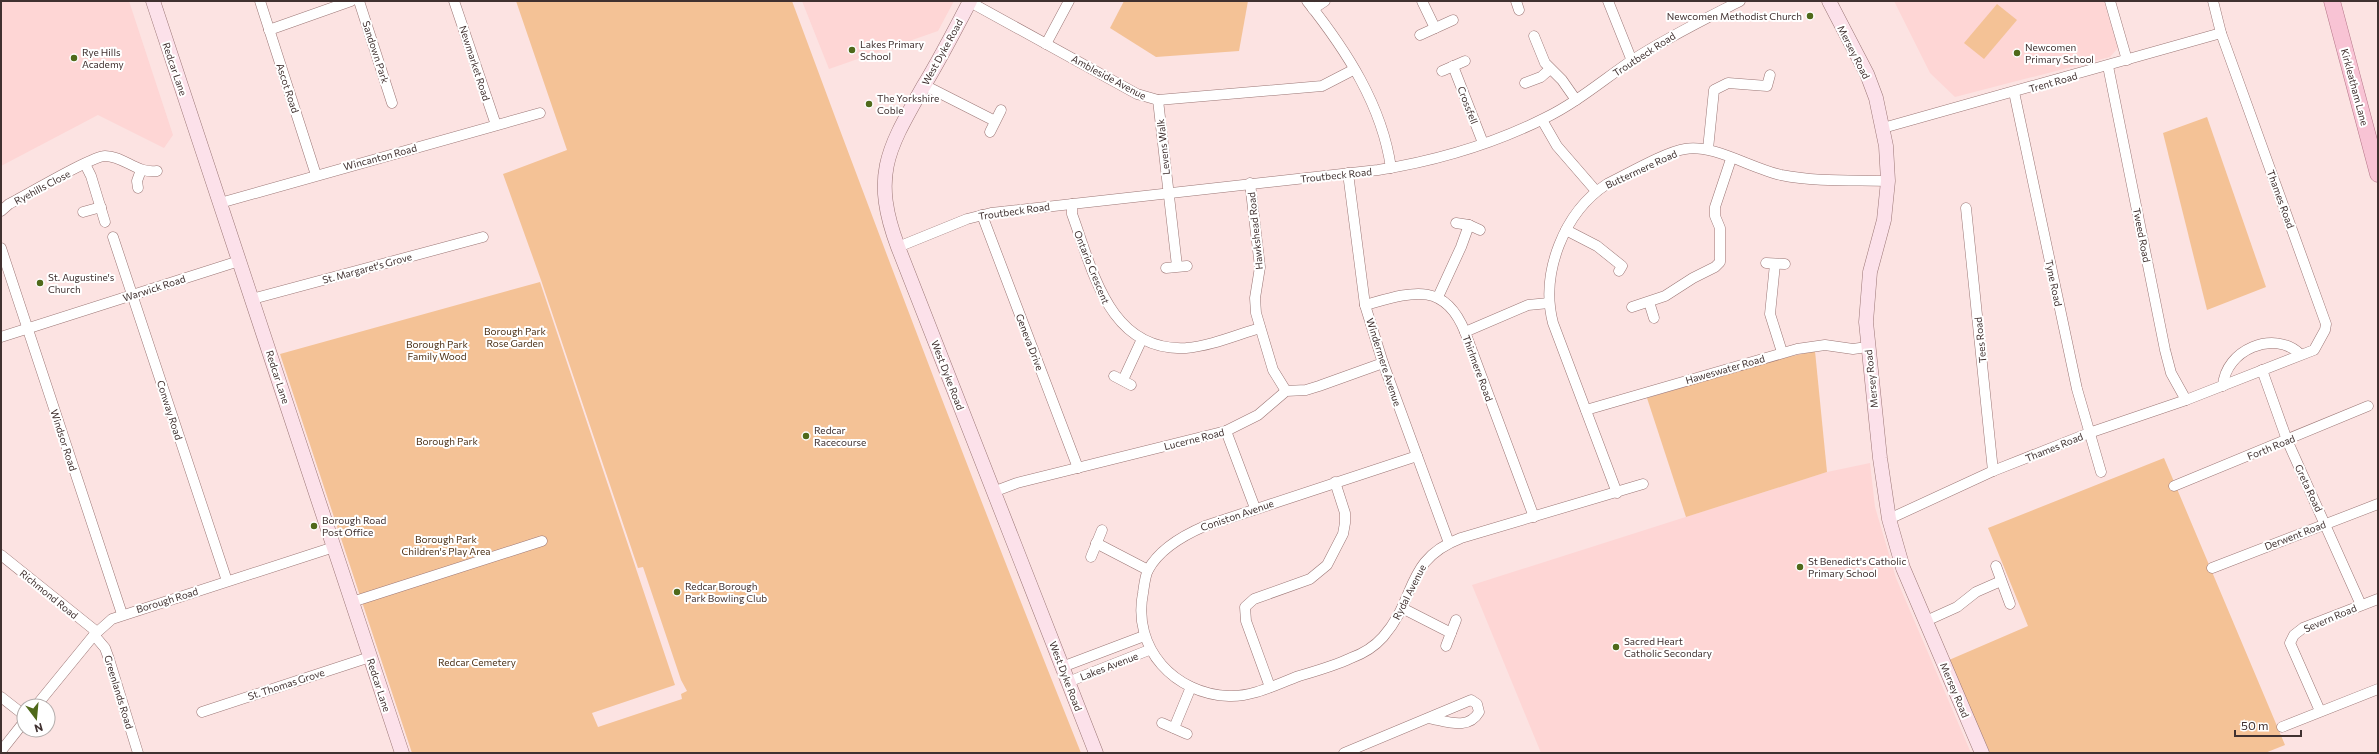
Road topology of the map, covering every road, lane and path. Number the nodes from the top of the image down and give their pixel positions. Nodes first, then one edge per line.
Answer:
1 (153, 1) edge
2 (260, 1) edge
3 (351, 1) edge
4 (359, 1) edge
5 (454, 1) edge
6 (1069, 1) edge
7 (1307, 1) edge
8 (1326, 1) edge
9 (1422, 1) edge
10 (1608, 1) edge
11 (1740, 1) edge
12 (1829, 1) edge
13 (2110, 1) edge
14 (2213, 1) edge
15 (2332, 1) edge
16 (970, 2) edge
17 (1313, 10) junction
18 (1453, 20) dead end
19 (1435, 28) junction
20 (269, 30) junction
21 (2221, 33) junction
22 (1420, 34) dead end
23 (1534, 36) dead end
24 (1046, 44) junction
25 (2126, 60) junction
26 (1466, 61) dead end
27 (1632, 61) junction
28 (1453, 66) junction
29 (2108, 66) junction
30 (1550, 69) junction
31 (1353, 70) junction
32 (1442, 71) dead end
33 (1770, 75) dead end
34 (1525, 83) dead end
35 (924, 85) junction
36 (2014, 92) junction
37 (1158, 100) junction
38 (1576, 100) junction
39 (392, 103) dead end
40 (1002, 110) dead end
41 (540, 113) dead end
42 (1542, 120) junction
43 (995, 122) junction
44 (496, 126) junction
45 (1883, 128) junction
46 (990, 132) dead end
47 (1483, 143) junction
48 (1708, 149) junction
49 (1731, 159) junction
50 (84, 164) junction
51 (1391, 168) junction
52 (141, 170) junction
53 (157, 171) dead end
54 (1348, 173) junction
55 (316, 174) junction
56 (2378, 174) edge
57 (1888, 181) junction
58 (1250, 183) junction
59 (138, 188) dead end
60 (1596, 191) junction
61 (1168, 193) junction
62 (220, 203) junction
63 (1072, 204) junction
64 (101, 207) junction
65 (1966, 208) dead end
66 (1, 211) edge
67 (83, 212) dead end
68 (982, 215) junction
69 (105, 222) dead end
70 (1456, 223) dead end
71 (1468, 225) junction
72 (1480, 230) dead end
73 (1566, 230) junction
74 (114, 237) dead end
75 (483, 237) dead end
76 (898, 247) junction
77 (1, 248) edge
78 (239, 261) junction
79 (1775, 264) dead end
80 (1166, 268) dead end
81 (1619, 271) dead end
82 (132, 295) junction
83 (1438, 297) junction
84 (252, 299) junction
85 (1649, 302) junction
86 (1549, 303) junction
87 (1365, 305) junction
88 (1632, 308) dead end
89 (1654, 318) dead end
90 (1260, 328) junction
91 (27, 329) junction
92 (1465, 332) junction
93 (1, 337) edge
94 (1142, 339) junction
95 (1868, 347) junction
96 (1782, 352) junction
97 (2300, 354) junction
98 (1383, 363) junction
99 (2262, 370) junction
100 (1123, 380) dead end
101 (2223, 386) junction
102 (1286, 391) junction
103 (2186, 400) junction
104 (2368, 406) dead end
105 (1586, 410) junction
106 (1226, 431) junction
107 (2089, 433) junction
108 (2287, 440) junction
109 (1417, 456) junction
110 (1078, 468) junction
111 (1993, 471) junction
112 (2101, 472) dead end
113 (1334, 482) junction
114 (1642, 484) dead end
115 (2174, 486) dead end
116 (993, 492) junction
117 (1617, 493) junction
118 (2378, 504) edge
119 (1255, 508) junction
120 (1534, 517) junction
121 (1889, 519) junction
122 (2325, 523) junction
123 (1102, 530) dead end
124 (542, 541) dead end
125 (1449, 543) junction
126 (1096, 544) junction
127 (334, 547) junction
128 (1, 555) edge
129 (1090, 557) dead end
130 (1996, 566) dead end
131 (2212, 568) dead end
132 (1148, 570) junction
133 (227, 581) junction
134 (2001, 581) junction
135 (2378, 599) edge
136 (352, 602) junction
137 (2010, 604) dead end
138 (2361, 605) junction
139 (1402, 608) junction
140 (122, 614) junction
141 (1456, 620) dead end
142 (1926, 621) junction
143 (95, 633) junction
144 (1451, 633) junction
145 (1144, 636) junction
146 (1446, 646) dead end
147 (1149, 650) junction
148 (370, 657) junction
149 (1062, 667) junction
150 (1068, 682) junction
151 (1191, 687) junction
152 (1270, 687) junction
153 (2378, 689) edge
154 (1, 697) edge
155 (42, 698) edge
156 (16, 709) edge
157 (2320, 711) junction
158 (202, 712) dead end
159 (1428, 718) dead end
160 (1162, 723) dead end
161 (2282, 727) dead end
162 (1174, 728) junction
163 (16, 732) edge
164 (1187, 734) dead end
165 (1, 751) edge
166 (138, 753) edge
167 (402, 753) edge
168 (1096, 753) edge
169 (1344, 753) edge
170 (1982, 753) edge

1 - 62 street, Redcar Lane
2 - 20 street, Ascot Road
3 - 20 street
4 - 39 street, Sandown Park
5 - 44 street, Newmarket Road
6 - 24 street
7 - 17 street
8 - 17 street
9 - 19 street
10 - 27 street
11 - 27 street, Troutbeck Road
12 - 45 street, Mersey Road
13 - 25 street
14 - 21 street, Thames Road
15 - 56 main road, Kirkleatham Lane
16 - 24 street, Ambleside Avenue
16 - 35 street, West Dyke Road
17 - 31 street
18 - 19 street
19 - 22 street
20 - 55 street, Ascot Road
21 - 25 street, Trent Road
21 - 97 street, Thames Road
23 - 30 street
24 - 37 street, Ambleside Avenue
25 - 29 street, Trent Road
26 - 28 street
27 - 38 street, Troutbeck Road
28 - 32 street
28 - 47 street, Crossfell
29 - 36 street, Trent Road
29 - 103 street, Tweed Road
30 - 34 street
30 - 38 street
31 - 37 street, Ambleside Avenue
31 - 51 street
33 - 48 street
35 - 43 street
35 - 76 street, West Dyke Road
36 - 45 street, Trent Road
36 - 107 street, Tyne Road
37 - 61 street, Levens Walk
38 - 42 street, Troutbeck Road
40 - 43 street
41 - 44 street, Wincanton Road
42 - 47 street, Troutbeck Road
42 - 60 street
43 - 46 street
44 - 55 street, Wincanton Road
45 - 57 street, Mersey Road
47 - 51 street, Troutbeck Road
48 - 49 street, Buttermere Road
48 - 60 street, Buttermere Road
49 - 57 street, Buttermere Road
49 - 85 street
50 - 52 street, Ryehills Close
50 - 64 street
50 - 66 street, Ryehills Close
51 - 54 street, Troutbeck Road
52 - 53 street, Ryehills Close
52 - 59 street
54 - 58 street, Troutbeck Road
54 - 87 street, Windermere Avenue
55 - 62 street, Wincanton Road
57 - 95 street, Mersey Road
58 - 61 street, Troutbeck Road
58 - 90 street, Hawkshead Road
60 - 73 street, Buttermere Road
61 - 63 street, Troutbeck Road
61 - 80 street, Levens Walk
62 - 78 street, Redcar Lane
63 - 68 street, Troutbeck Road
63 - 94 street, Ontario Crescent
64 - 67 street
64 - 69 street
65 - 111 street, Tees Road
68 - 76 street, Troutbeck Road
68 - 110 street, Geneva Drive
70 - 71 street
71 - 72 street
71 - 83 street
73 - 81 street
73 - 86 street, Buttermere Road
74 - 82 street, Conway Road
75 - 84 street, St. Margaret's Grove
76 - 116 street, West Dyke Road
77 - 91 street, Windsor Road
78 - 82 street, Warwick Road
78 - 84 street, Redcar Lane
79 - 96 street
82 - 91 street, Warwick Road
82 - 133 street, Conway Road
83 - 87 street, Thirlmere Road
83 - 92 street, Thirlmere Road
84 - 127 street, Redcar Lane
85 - 88 street
85 - 89 street
86 - 92 street
86 - 105 street, Buttermere Road
87 - 98 street, Windermere Avenue
90 - 94 street, Ontario Crescent
90 - 102 street, Hawkshead Road
91 - 93 street, Warwick Road
91 - 140 street, Windsor Road
92 - 120 street, Thirlmere Road
94 - 100 street
95 - 96 street, Haweswater Road
95 - 121 street, Mersey Road
96 - 105 street, Haweswater Road
97 - 99 street, Thames Road
97 - 101 street
98 - 102 street
98 - 109 street, Windermere Avenue
99 - 101 street, Thames Road
99 - 108 street, Greta Road
101 - 103 street, Thames Road
102 - 106 street, Lucerne Road
103 - 107 street, Thames Road
104 - 108 street, Forth Road
105 - 117 street, Buttermere Road
106 - 110 street, Lucerne Road
106 - 119 street
107 - 111 street, Thames Road
107 - 112 street, Tyne Road
108 - 115 street, Forth Road
108 - 122 street, Greta Road
109 - 113 street, Coniston Avenue
109 - 125 street, Windermere Avenue
110 - 116 street, Lucerne Road
111 - 121 street, Thames Road
113 - 119 street, Coniston Avenue
113 - 152 street
114 - 117 street, Rydal Avenue
116 - 149 street, West Dyke Road
117 - 120 street, Rydal Avenue
118 - 122 street, Derwent Road
119 - 132 street, Coniston Avenue
120 - 125 street, Rydal Avenue
121 - 142 street, Mersey Road
122 - 131 street, Derwent Road
122 - 138 street, Greta Road
123 - 126 street
124 - 136 street
125 - 139 street, Rydal Avenue
126 - 129 street
126 - 132 street
127 - 133 street, Borough Road
127 - 136 street, Redcar Lane
128 - 143 street, Richmond Road
130 - 134 street
132 - 145 street
133 - 140 street, Borough Road
134 - 137 street
134 - 142 street
135 - 138 street, Severn Road
136 - 148 street, Redcar Lane
138 - 157 street, Severn Road
139 - 144 street
139 - 152 street, Rydal Avenue
140 - 143 street, Borough Road
141 - 144 street
142 - 170 street, Mersey Road
143 - 155 street, Borough Road
143 - 166 street, Greenlands Road
144 - 146 street
145 - 147 street
145 - 149 street, Lakes Avenue
147 - 150 street, Lakes Avenue
147 - 151 street, Rydal Avenue
148 - 158 street, St. Thomas Grove
148 - 167 street, Redcar Lane
149 - 150 street, West Dyke Road
150 - 168 street, West Dyke Road
151 - 152 street, Rydal Avenue
151 - 162 street
153 - 157 street
154 - 156 street
157 - 161 street
159 - 169 street
160 - 162 street
162 - 164 street
163 - 165 street

